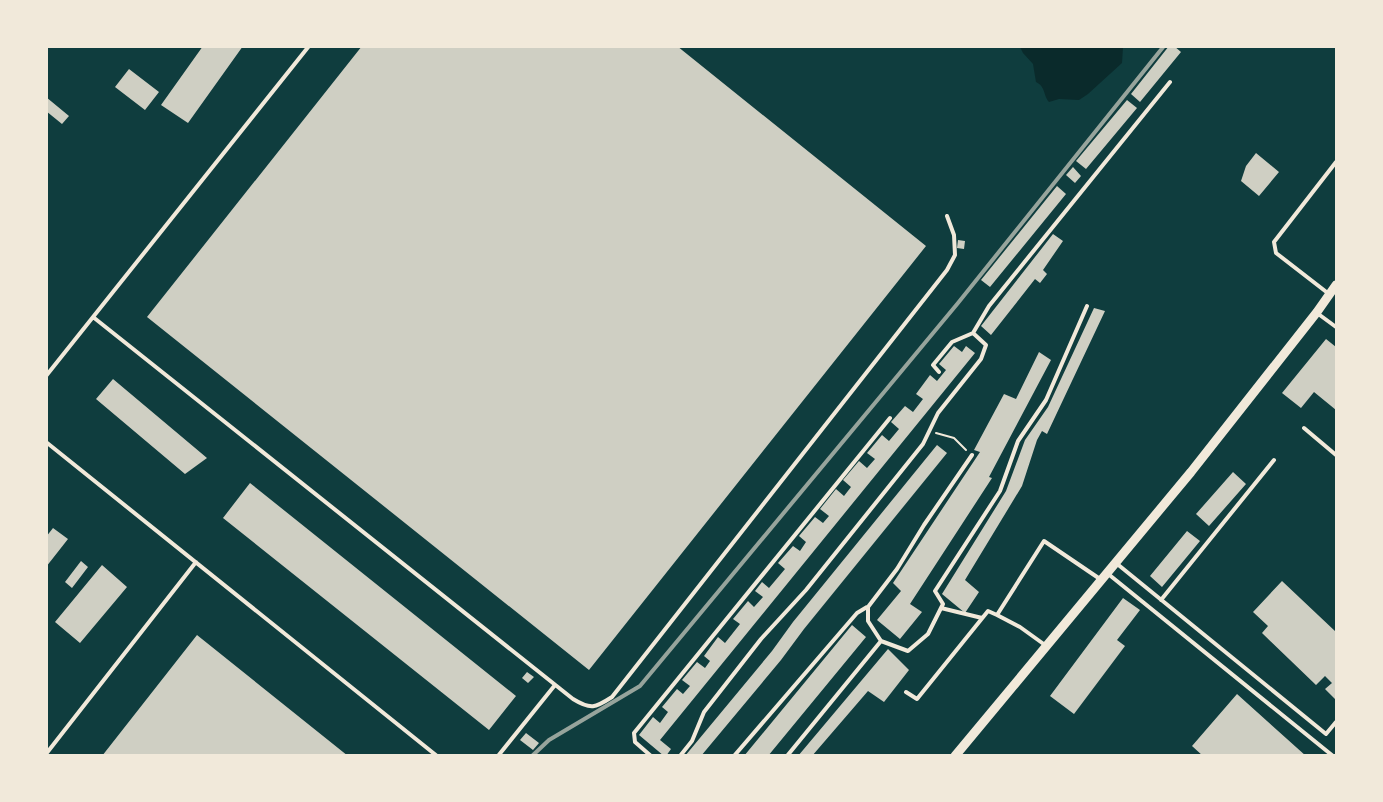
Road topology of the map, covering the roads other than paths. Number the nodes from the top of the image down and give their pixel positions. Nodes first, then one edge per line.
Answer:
1 (309, 46) edge
2 (1170, 82) dead end
3 (1336, 162) edge
4 (947, 216) dead end
5 (1336, 285) edge
6 (1329, 295) junction
7 (1087, 306) dead end
8 (1317, 312) junction
9 (93, 317) junction
10 (1336, 327) edge
11 (973, 333) junction
12 (939, 372) dead end
13 (46, 376) edge
14 (890, 418) dead end
15 (1304, 428) dead end
16 (46, 442) edge
17 (1336, 454) edge
18 (972, 455) road end
19 (1274, 460) dead end
20 (196, 562) junction
21 (1115, 562) junction
22 (1104, 576) junction
23 (1161, 600) junction
24 (868, 607) junction
25 (941, 608) junction
26 (997, 615) junction
27 (982, 618) junction
28 (880, 641) junction
29 (1046, 646) junction
30 (555, 685) junction
31 (906, 692) dead end
32 (1336, 722) edge
33 (46, 754) edge
34 (436, 756) edge
35 (498, 756) edge
36 (651, 756) edge
37 (680, 756) edge
38 (734, 756) edge
39 (787, 756) edge
40 (955, 756) edge
41 (1333, 756) edge

1 - 9 lane
2 - 11 lane
3 - 6 lane
4 - 30 lane
5 - 6 street
6 - 8 street
7 - 25 lane
8 - 10 lane
8 - 21 street
9 - 13 lane
9 - 30 lane
11 - 12 lane
11 - 37 lane
14 - 36 lane
15 - 17 lane
16 - 20 lane
18 - 24 lane
19 - 23 lane
20 - 33 lane
20 - 34 lane
21 - 22 street
21 - 23 lane
22 - 26 lane
22 - 29 street
22 - 41 lane
23 - 32 lane
24 - 28 lane
24 - 38 lane
25 - 27 lane
25 - 28 lane
26 - 27 lane
26 - 29 lane
27 - 31 lane
28 - 39 lane
29 - 40 street
30 - 35 lane

